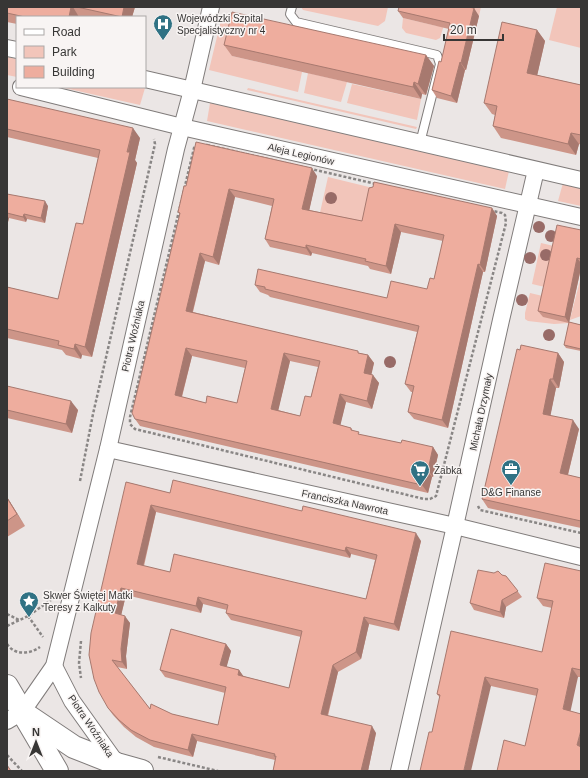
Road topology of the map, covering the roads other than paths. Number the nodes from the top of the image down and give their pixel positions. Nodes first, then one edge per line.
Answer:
1 (211, 7) edge
2 (292, 7) edge
3 (146, 79) edge
4 (25, 88) edge
5 (192, 90) junction
6 (182, 127) junction
7 (420, 143) junction
8 (536, 170) junction
9 (581, 180) edge
10 (528, 206) junction
11 (581, 217) edge
12 (108, 449) junction
13 (455, 526) junction
14 (581, 557) edge
15 (54, 666) junction
16 (7, 686) edge
17 (14, 717) edge
18 (117, 764) junction
19 (149, 764) edge
20 (57, 771) edge
21 (399, 771) edge

1 - 5 street, Piotra Woźniaka
2 - 7 lane
3 - 5 street
4 - 6 street, Aleja Legionów
5 - 6 street, Piotra Woźniaka
5 - 7 street
6 - 10 street, Aleja Legionów
6 - 12 street, Piotra Woźniaka
7 - 8 street
8 - 9 street
8 - 10 street, Michała Drzymały
10 - 11 street, Aleja Legionów
10 - 13 street, Michała Drzymały
12 - 13 street, Franciszka Nawrota
12 - 15 street, Piotra Woźniaka
13 - 14 street, Franciszka Nawrota
13 - 21 street, Michała Drzymały
15 - 17 street, Piotra Woźniaka
15 - 18 street, Piotra Woźniaka
16 - 17 street
17 - 18 street
17 - 20 street
18 - 19 street

